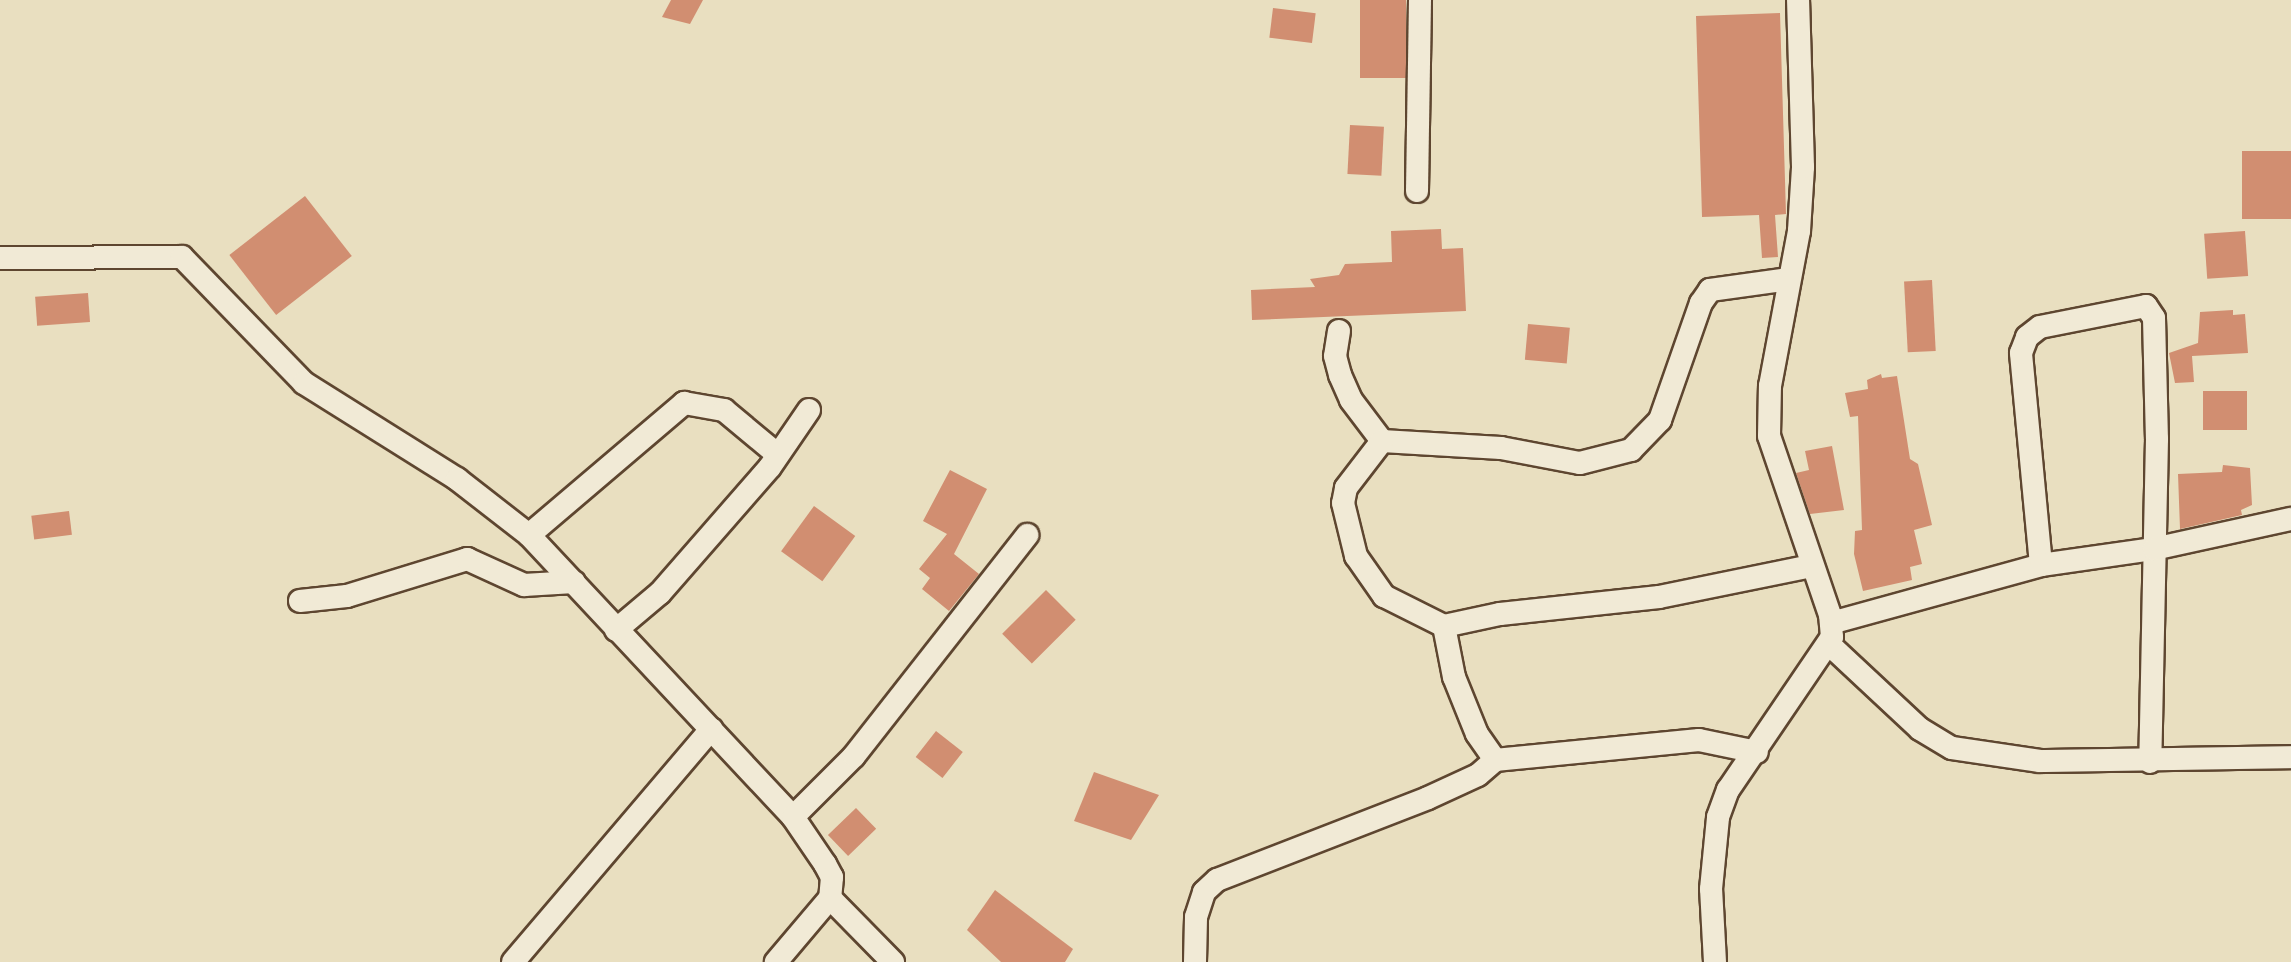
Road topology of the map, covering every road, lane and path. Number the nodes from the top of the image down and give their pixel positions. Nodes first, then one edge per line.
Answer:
1 (1420, 0) edge
2 (1798, 0) edge
3 (1417, 191) dead end
4 (0, 258) edge
5 (1789, 279) junction
6 (1339, 331) dead end
7 (809, 410) dead end
8 (1382, 441) junction
9 (778, 455) junction
10 (2291, 519) edge
11 (529, 535) junction
12 (1027, 535) dead end
13 (2154, 549) junction
14 (2041, 565) junction
15 (1812, 566) junction
16 (574, 582) junction
17 (300, 601) dead end
18 (1831, 623) junction
19 (1444, 626) junction
20 (616, 630) junction
21 (1831, 646) junction
22 (711, 729) junction
23 (1757, 752) junction
24 (2291, 757) edge
25 (1495, 760) junction
26 (2150, 762) junction
27 (793, 817) junction
28 (830, 898) junction
29 (513, 962) edge
30 (776, 962) edge
31 (893, 962) edge
32 (1195, 962) edge
33 (1715, 962) edge

1 - 3 street
2 - 5 street
4 - 11 street
5 - 8 street
5 - 15 street
6 - 8 street
7 - 9 street
8 - 19 street
9 - 11 street
9 - 20 street
10 - 13 street
11 - 16 street
12 - 27 street
13 - 14 street
13 - 14 street
13 - 26 street
14 - 18 street
15 - 18 street
15 - 19 street
16 - 17 street
16 - 20 street
18 - 21 street
19 - 25 street
20 - 22 street
21 - 23 street
21 - 26 street
22 - 27 street
22 - 29 street
23 - 25 street
23 - 33 street
24 - 26 street
25 - 32 street
27 - 28 street
28 - 30 street
28 - 31 street

